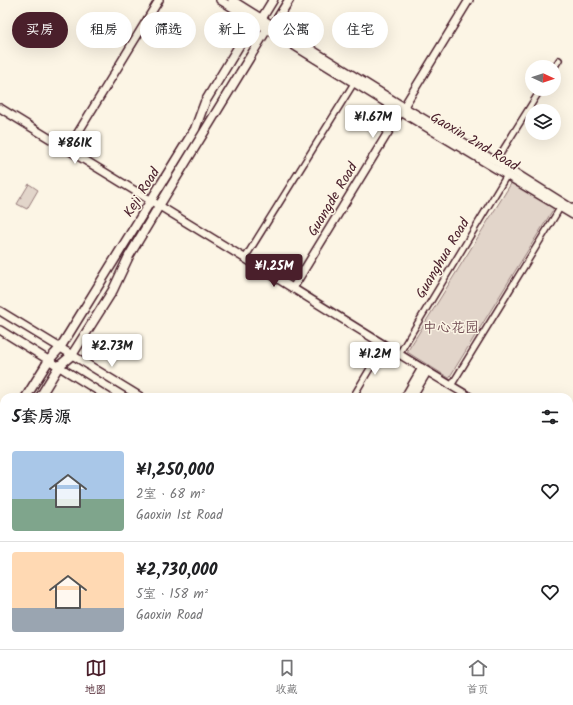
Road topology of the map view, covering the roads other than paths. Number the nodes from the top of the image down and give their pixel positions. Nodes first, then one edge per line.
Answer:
1 (159, 0) edge
2 (220, 0) edge
3 (232, 0) edge
4 (273, 0) edge
5 (289, 0) edge
6 (469, 0) edge
7 (243, 12) edge
8 (248, 12) edge
9 (281, 12) edge
10 (260, 17) edge
11 (268, 31) edge
12 (240, 48) edge
13 (301, 48) edge
14 (303, 48) edge
15 (354, 82) junction
16 (537, 96) edge
17 (0, 108) edge
18 (403, 109) junction
19 (68, 149) junction
20 (496, 161) junction
21 (508, 175) junction
22 (151, 201) junction
23 (159, 206) junction
24 (560, 208) junction
25 (573, 209) edge
26 (573, 215) edge
27 (245, 258) junction
28 (293, 288) junction
29 (0, 312) edge
30 (0, 330) edge
31 (384, 345) junction
32 (60, 348) junction
33 (72, 354) junction
34 (399, 354) junction
35 (49, 360) junction
36 (59, 366) junction
37 (425, 370) junction
38 (451, 386) junction
39 (28, 393) edge
40 (42, 393) edge
41 (102, 393) edge
42 (135, 393) edge
43 (354, 393) edge
44 (408, 393) edge
45 (414, 393) edge
46 (463, 393) edge

1 - 19 street
2 - 7 street, Gaoxin 2nd Road
3 - 8 street, Gaoxin 2nd Road
4 - 10 main road, Keji Road
5 - 9 main road, Keji Road
6 - 18 street, Guangde Road
11 - 23 main road, Keji Road
12 - 22 main road, Keji Road
13 - 15 street, Gaoxin 2nd Road
14 - 18 street, Gaoxin 2nd Road
15 - 18 street, Gaoxin 2nd Road
15 - 27 street
16 - 20 street
17 - 19 street
18 - 20 street, Gaoxin 2nd Road
18 - 21 street, Gaoxin 2nd Road
18 - 28 street, Guangde Road
19 - 22 street
20 - 25 street, Gaoxin 2nd Road
21 - 24 street, Gaoxin 2nd Road
21 - 34 street, Guanghua Road
22 - 23 street
22 - 32 main road, Keji Road
23 - 27 street
23 - 33 main road, Keji Road
24 - 26 street, Gaoxin 2nd Road
24 - 38 street
27 - 28 street
28 - 31 street
29 - 32 street
30 - 35 street
31 - 34 street
31 - 43 street
32 - 33 street
32 - 35 main road, Keji Road
33 - 36 main road, Keji Road
33 - 42 street
34 - 37 street
35 - 36 street
35 - 39 main road, Keji Road
36 - 40 main road
36 - 41 street
37 - 38 street
37 - 44 street
37 - 45 street
38 - 46 street

